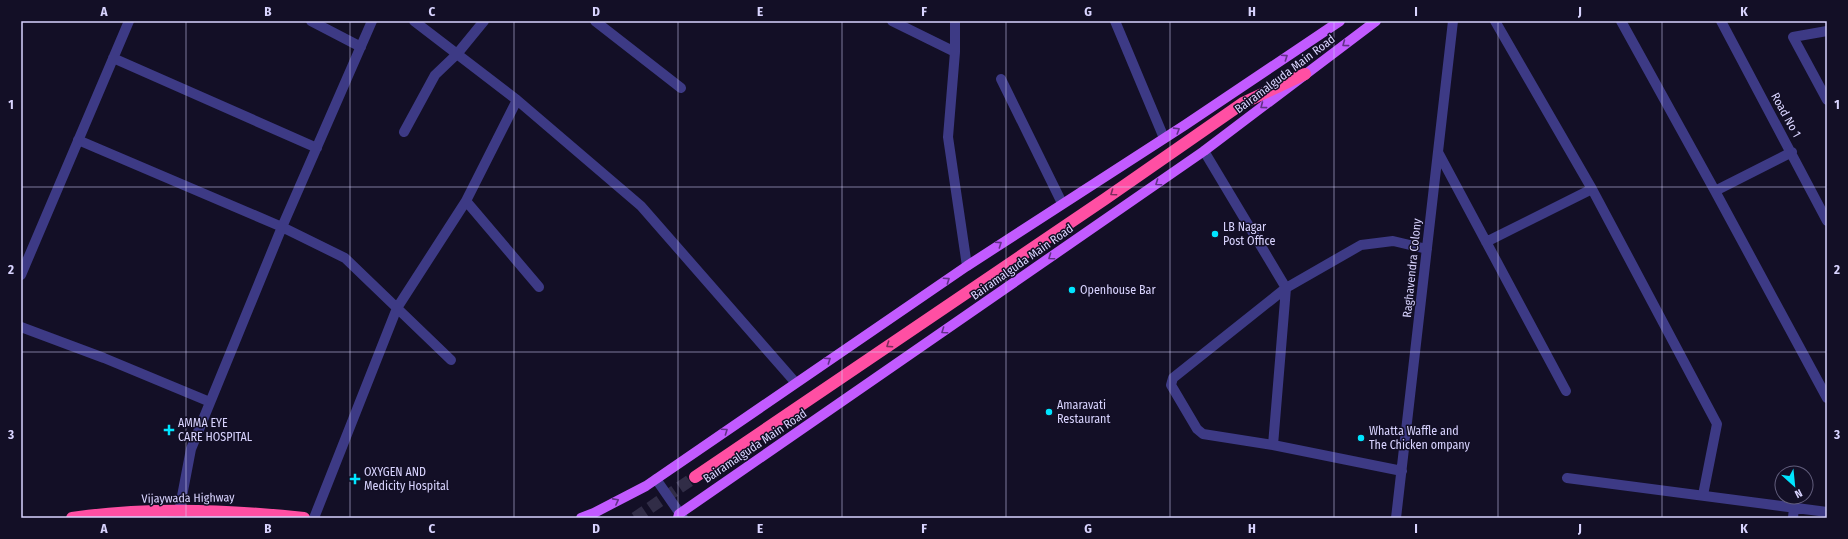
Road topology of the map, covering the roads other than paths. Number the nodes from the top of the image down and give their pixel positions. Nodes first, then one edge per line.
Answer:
1 (129, 21) edge
2 (311, 21) edge
3 (372, 21) edge
4 (414, 21) edge
5 (484, 21) edge
6 (595, 21) edge
7 (892, 21) edge
8 (955, 21) edge
9 (1115, 21) edge
10 (1340, 21) edge
11 (1376, 21) edge
12 (1453, 21) edge
13 (1495, 21) edge
14 (1621, 21) edge
15 (1720, 21) edge
16 (325, 24) edge
17 (1827, 31) edge
18 (361, 47) junction
19 (955, 52) junction
20 (457, 54) junction
21 (113, 58) junction
22 (1305, 74) junction
23 (1001, 79) dead end
24 (681, 88) dead end
25 (1826, 95) edge
26 (517, 100) junction
27 (404, 132) dead end
28 (1164, 138) junction
29 (78, 140) junction
30 (317, 148) junction
31 (1204, 151) junction
32 (1438, 152) junction
33 (1792, 152) junction
34 (1592, 188) junction
35 (1715, 190) junction
36 (466, 201) junction
37 (1062, 203) junction
38 (1827, 221) edge
39 (282, 227) junction
40 (1486, 242) junction
41 (1427, 249) junction
42 (967, 266) junction
43 (21, 274) edge
44 (539, 287) dead end
45 (1286, 288) junction
46 (397, 308) junction
47 (21, 327) edge
48 (451, 360) dead end
49 (795, 382) junction
50 (1566, 391) dead end
51 (1827, 398) edge
52 (210, 402) junction
53 (1274, 445) junction
54 (1402, 471) junction
55 (695, 477) tunnel mouth
56 (1568, 478) dead end
57 (656, 479) junction
58 (1702, 495) junction
59 (1794, 508) junction
60 (179, 512) junction
61 (1827, 512) edge
62 (680, 517) edge
63 (72, 518) edge
64 (304, 518) edge
65 (314, 518) edge
66 (581, 518) edge
67 (1396, 518) edge
68 (1792, 518) edge

1 - 21 street
2 - 16 street
3 - 18 street
4 - 20 street
5 - 20 street
6 - 24 street
7 - 19 street
8 - 19 street
9 - 28 street
28 -> 10 main road
11 -> 22 main road, Bairamalguda Main Road
12 - 32 street, Raghavendra Colony
13 - 34 street
14 - 35 street
15 - 33 street, Road No 1
16 - 18 street
17 - 25 street
18 - 30 street
19 - 42 street
20 - 26 street
20 - 27 street
21 - 29 street
21 - 30 street
22 -> 31 main road, Bairamalguda Main Road
22 -> 55 highway
23 - 37 street
26 - 36 street
26 - 49 street
28 - 37 main road
29 - 39 street
29 - 43 street
30 - 39 street
31 - 45 street
31 -> 62 main road, Bairamalguda Main Road
32 - 40 street
32 - 41 street, Raghavendra Colony
33 - 35 street
33 - 38 street, Road No 1
34 - 40 street
34 - 58 street
35 - 51 street
36 - 44 street
36 - 46 street
42 -> 37 main road
39 - 46 street
39 - 52 street
40 - 50 street
41 - 45 street
41 - 54 street, Raghavendra Colony
49 -> 42 main road
45 - 53 street
45 - 53 street
46 - 48 street
46 - 65 street
47 - 52 street
57 -> 49 main road
52 - 60 street
53 - 54 street
54 - 67 street, Raghavendra Colony
56 - 58 street
57 - 62 street
66 -> 57 main road
58 - 59 street
59 - 61 street
59 - 68 street
60 - 63 highway, Vijaywada Highway
60 - 64 highway, Vijaywada Highway

